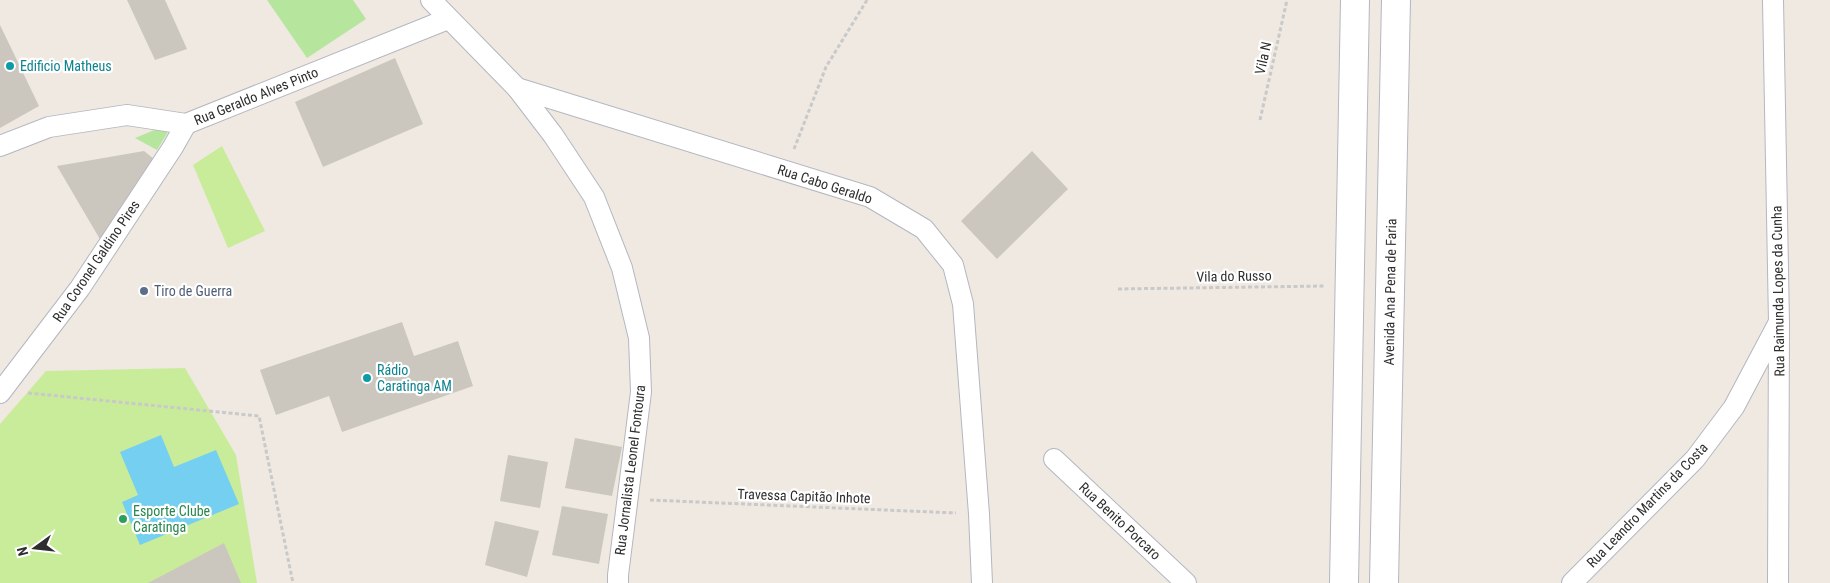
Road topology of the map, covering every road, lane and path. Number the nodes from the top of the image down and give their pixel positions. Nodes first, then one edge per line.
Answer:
1 (431, 0) edge
2 (867, 0) edge
3 (1287, 0) edge
4 (1355, 0) edge
5 (1396, 0) edge
6 (1774, 0) edge
7 (448, 18) junction
8 (518, 88) junction
9 (1260, 120) dead end
10 (186, 124) junction
11 (0, 146) edge
12 (785, 171) junction
13 (1350, 286) junction
14 (1118, 289) dead end
15 (1779, 322) junction
16 (1, 392) edge
17 (1054, 459) dead end
18 (627, 500) junction
19 (979, 514) junction
20 (293, 583) edge
21 (618, 583) edge
22 (982, 583) edge
23 (1186, 583) edge
24 (1344, 583) edge
25 (1384, 583) edge
26 (1572, 583) edge
27 (1778, 583) edge

1 - 7 street, Rua Cabo Geraldo
2 - 12 path
3 - 9 path, Vila N
4 - 13 street
5 - 25 street, Avenida Ana Pena de Faria
6 - 15 street, Rua Raimunda Lopes da Cunha
7 - 8 street, Rua Cabo Geraldo
7 - 10 street, Rua Geraldo Alves Pinto
8 - 12 street, Rua Cabo Geraldo
8 - 18 street, Rua Jornalista Leonel Fontoura
10 - 11 street, Rua Geraldo Alves Pinto
10 - 16 street, Rua Coronel Galdino Pires
12 - 19 street, Rua Cabo Geraldo
13 - 14 path, Vila do Russo
13 - 24 street
15 - 26 street, Rua Leandro Martins da Costa
15 - 27 street, Rua Raimunda Lopes da Cunha
16 - 20 path
17 - 23 street, Rua Benito Porcaro
18 - 19 path, Travessa Capitão Inhote
18 - 21 street, Rua Jornalista Leonel Fontoura
19 - 22 street, Rua Cabo Geraldo

